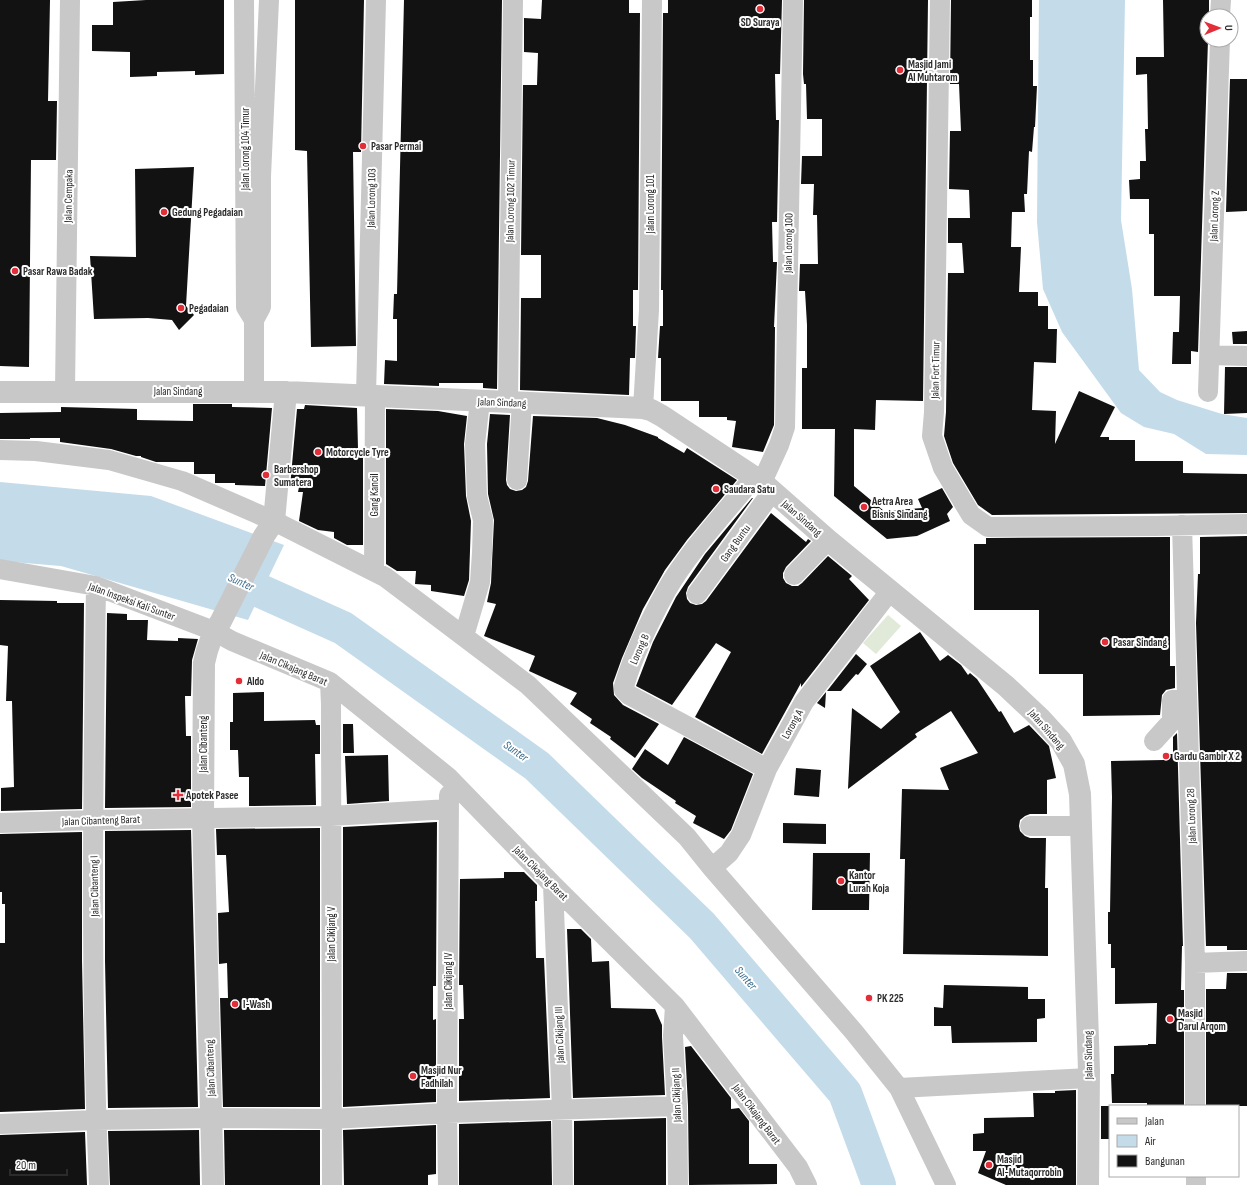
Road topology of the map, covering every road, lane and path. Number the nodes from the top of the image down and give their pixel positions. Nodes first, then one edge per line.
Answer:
1 (70, 0) edge
2 (244, 0) edge
3 (269, 0) edge
4 (376, 0) edge
5 (513, 0) edge
6 (652, 0) edge
7 (793, 0) edge
8 (940, 0) edge
9 (1220, 48) edge
10 (254, 320) junction
11 (1210, 355) junction
12 (1247, 356) edge
13 (65, 391) junction
14 (254, 391) junction
15 (0, 392) edge
16 (286, 392) junction
17 (1208, 392) dead end
18 (370, 395) junction
19 (480, 401) junction
20 (515, 402) junction
21 (643, 408) junction
22 (0, 450) edge
23 (517, 480) dead end
24 (763, 484) junction
25 (1247, 524) edge
26 (1182, 525) junction
27 (269, 528) junction
28 (828, 540) junction
29 (0, 569) edge
30 (374, 571) junction
31 (794, 576) dead end
32 (96, 586) junction
33 (890, 591) junction
34 (698, 594) dead end
35 (218, 626) junction
36 (464, 636) junction
37 (330, 682) junction
38 (1187, 699) junction
39 (1154, 741) dead end
40 (767, 769) junction
41 (448, 777) junction
42 (449, 809) junction
43 (331, 816) junction
44 (203, 817) junction
45 (93, 820) junction
46 (0, 823) edge
47 (1030, 826) dead end
48 (1081, 826) junction
49 (712, 868) junction
50 (553, 885) junction
51 (1247, 961) edge
52 (1195, 963) junction
53 (675, 1006) junction
54 (1089, 1078) junction
55 (899, 1088) junction
56 (1195, 1105) edge
57 (677, 1106) junction
58 (562, 1110) junction
59 (447, 1113) junction
60 (212, 1118) junction
61 (331, 1119) junction
62 (96, 1120) junction
63 (0, 1124) edge
64 (798, 1176) edge
65 (99, 1185) edge
66 (213, 1185) edge
67 (332, 1185) edge
68 (448, 1185) edge
69 (563, 1185) edge
70 (678, 1185) edge
71 (807, 1185) edge
72 (946, 1185) edge
73 (1088, 1185) edge

1 - 13 street, Jalan Cempaka
2 - 10 street, Jalan Lorong 104 Timur
3 - 10 street, Jalan Lorong 104 Timur
4 - 18 street, Jalan Lorong 103
5 - 20 street, Jalan Lorong 102 Timur
6 - 21 street, Jalan Lorong 101
7 - 24 street, Jalan Lorong 100
8 - 26 street, Jalan Fort Timur
9 - 11 street, Jalan Lorong Z
10 - 14 street, Jalan Lorong 104 Timur
11 - 12 street
11 - 17 street, Jalan Lorong Z
13 - 14 street, Jalan Sindang
13 - 15 street, Jalan Sindang
14 - 16 street, Jalan Sindang
16 - 18 street, Jalan Sindang
16 - 27 street, Jalan Cibanteng
18 - 19 street, Jalan Sindang
18 - 30 street, Gang Kancil
19 - 20 street, Jalan Sindang
19 - 36 street
20 - 21 street, Jalan Sindang
20 - 23 street
21 - 24 street, Jalan Sindang
22 - 27 street
24 - 28 street, Jalan Sindang
24 - 34 street, Gang Buntu
24 - 40 street, Lorong B
25 - 26 street, Jalan Fort Timur
26 - 38 street, Jalan Lorong 28
27 - 30 street
27 - 35 street, Jalan Cibanteng
28 - 31 street
28 - 33 street, Jalan Sindang
29 - 32 street, Jalan Inspeksi Kali Sunter
30 - 36 street
32 - 35 street, Jalan Inspeksi Kali Sunter
32 - 45 street, Jalan Cibanteng I
33 - 40 street, Lorong A
33 - 48 street, Jalan Sindang
35 - 37 street, Jalan Cikajang Barat
35 - 44 street, Jalan Cibanteng
36 - 49 street
37 - 41 street, Jalan Cikajang Barat
37 - 43 street, Jalan Cikijang V
38 - 39 street
38 - 52 street, Jalan Lorong 28
40 - 49 street, Lorong A
41 - 42 street, Jalan Cikijang IV
41 - 50 street, Jalan Cikajang Barat
42 - 43 street, Jalan Cibanteng Barat
42 - 59 street, Jalan Cikijang IV
43 - 44 street, Jalan Cibanteng Barat
43 - 61 street, Jalan Cikijang V
44 - 45 street, Jalan Cibanteng Barat
44 - 60 street, Jalan Cibanteng
45 - 46 street, Jalan Cibanteng Barat
45 - 62 street, Jalan Cibanteng I
47 - 48 street
48 - 54 street, Jalan Sindang
49 - 55 street
50 - 53 street, Jalan Cikajang Barat
50 - 58 street, Jalan Cikijang III
51 - 52 street
52 - 56 street, Jalan Lorong 28
53 - 57 street, Jalan Cikijang II
53 - 64 street, Jalan Cikajang Barat
54 - 55 street
54 - 73 street, Jalan Sindang
55 - 72 street
57 - 58 street
57 - 70 street, Jalan Cikijang II
58 - 59 street
58 - 69 street, Jalan Cikijang III
59 - 61 street
59 - 68 street, Jalan Cikijang IV
60 - 61 street
60 - 62 street
60 - 66 street, Jalan Cibanteng
61 - 67 street, Jalan Cikijang V
62 - 63 street
62 - 65 street, Jalan Cibanteng I
64 - 71 street, Jalan Cikajang Barat

